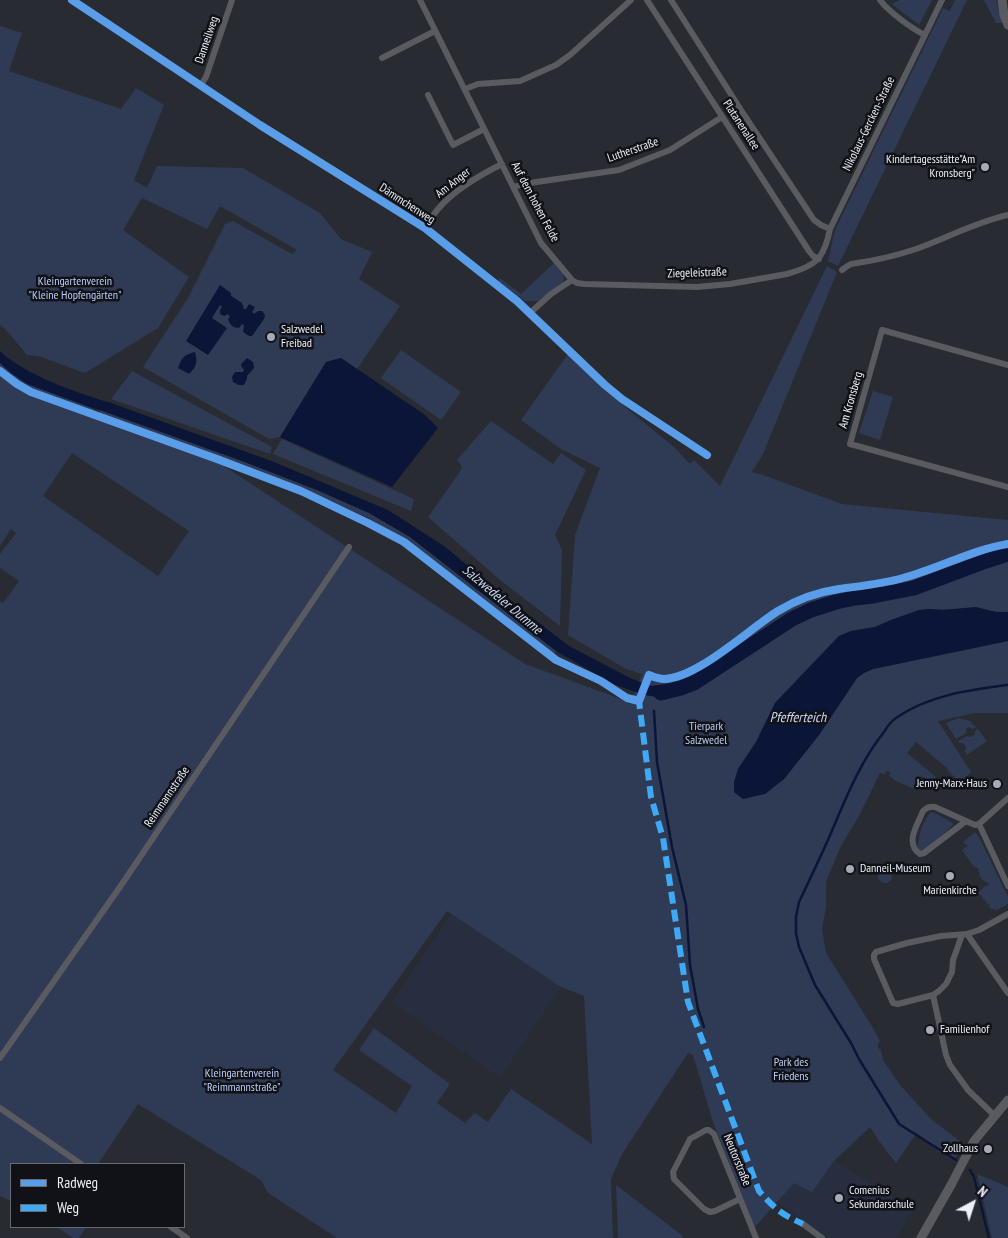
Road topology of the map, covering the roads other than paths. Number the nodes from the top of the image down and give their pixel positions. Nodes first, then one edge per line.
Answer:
1 (72, 0) edge
2 (232, 0) edge
3 (420, 0) edge
4 (631, 0) edge
5 (647, 0) edge
6 (670, 0) edge
7 (880, 0) edge
8 (942, 0) edge
9 (1002, 0) edge
10 (1008, 25) edge
11 (435, 31) junction
12 (925, 35) junction
13 (382, 58) dead end
14 (201, 85) junction
15 (464, 89) junction
16 (428, 95) dead end
17 (722, 117) junction
18 (484, 129) junction
19 (502, 164) junction
20 (514, 187) junction
21 (1008, 215) edge
22 (425, 228) junction
23 (830, 229) junction
24 (819, 259) junction
25 (842, 270) dead end
26 (572, 280) junction
27 (530, 313) junction
28 (1008, 365) edge
29 (707, 455) dead end
30 (1008, 487) edge
31 (349, 547) dead end
32 (1008, 798) edge
33 (966, 821) junction
34 (979, 824) junction
35 (1008, 886) edge
36 (1008, 914) edge
37 (964, 934) junction
38 (1008, 993) edge
39 (933, 995) junction
40 (0, 1058) edge
41 (1008, 1100) edge
42 (0, 1108) edge
43 (994, 1115) junction
44 (80, 1163) edge
45 (740, 1199) junction
46 (803, 1224) dead end
47 (172, 1228) edge
48 (187, 1238) edge
49 (756, 1238) edge
50 (822, 1238) edge
51 (921, 1238) edge

1 - 14 street, Dämmchenweg
2 - 14 street, Danneilweg
3 - 11 street, Auf dem hohen Felde
4 - 15 street
5 - 17 street, Platanenallee
6 - 23 street, Platanenallee
7 - 12 street
8 - 12 street, Nikolaus-Gercken-Straße
9 - 10 street
11 - 13 street
11 - 15 street, Auf dem hohen Felde
12 - 23 street, Nikolaus-Gercken-Straße
14 - 22 street, Dämmchenweg
15 - 18 street, Auf dem hohen Felde
16 - 18 street
17 - 20 street, Lutherstraße
17 - 24 street, Platanenallee
18 - 19 street, Auf dem hohen Felde
19 - 20 street, Auf dem hohen Felde
19 - 22 street, Am Anger
20 - 26 street, Auf dem hohen Felde
21 - 25 street
22 - 27 street, Dämmchenweg
23 - 24 street, Nikolaus-Gercken-Straße
24 - 26 street, Ziegeleistraße
26 - 27 street
27 - 29 street, Dämmchenweg
28 - 30 street, Am Kronsberg
31 - 40 street, Reimmannstraße
32 - 34 street
33 - 33 street
33 - 34 street
34 - 35 street
36 - 37 street
37 - 38 street
37 - 39 street
37 - 39 street
39 - 43 street
41 - 43 street
42 - 44 street
43 - 51 street
45 - 45 street, Neutorstraße
45 - 49 street, Neutorstraße
46 - 50 street
47 - 48 street

